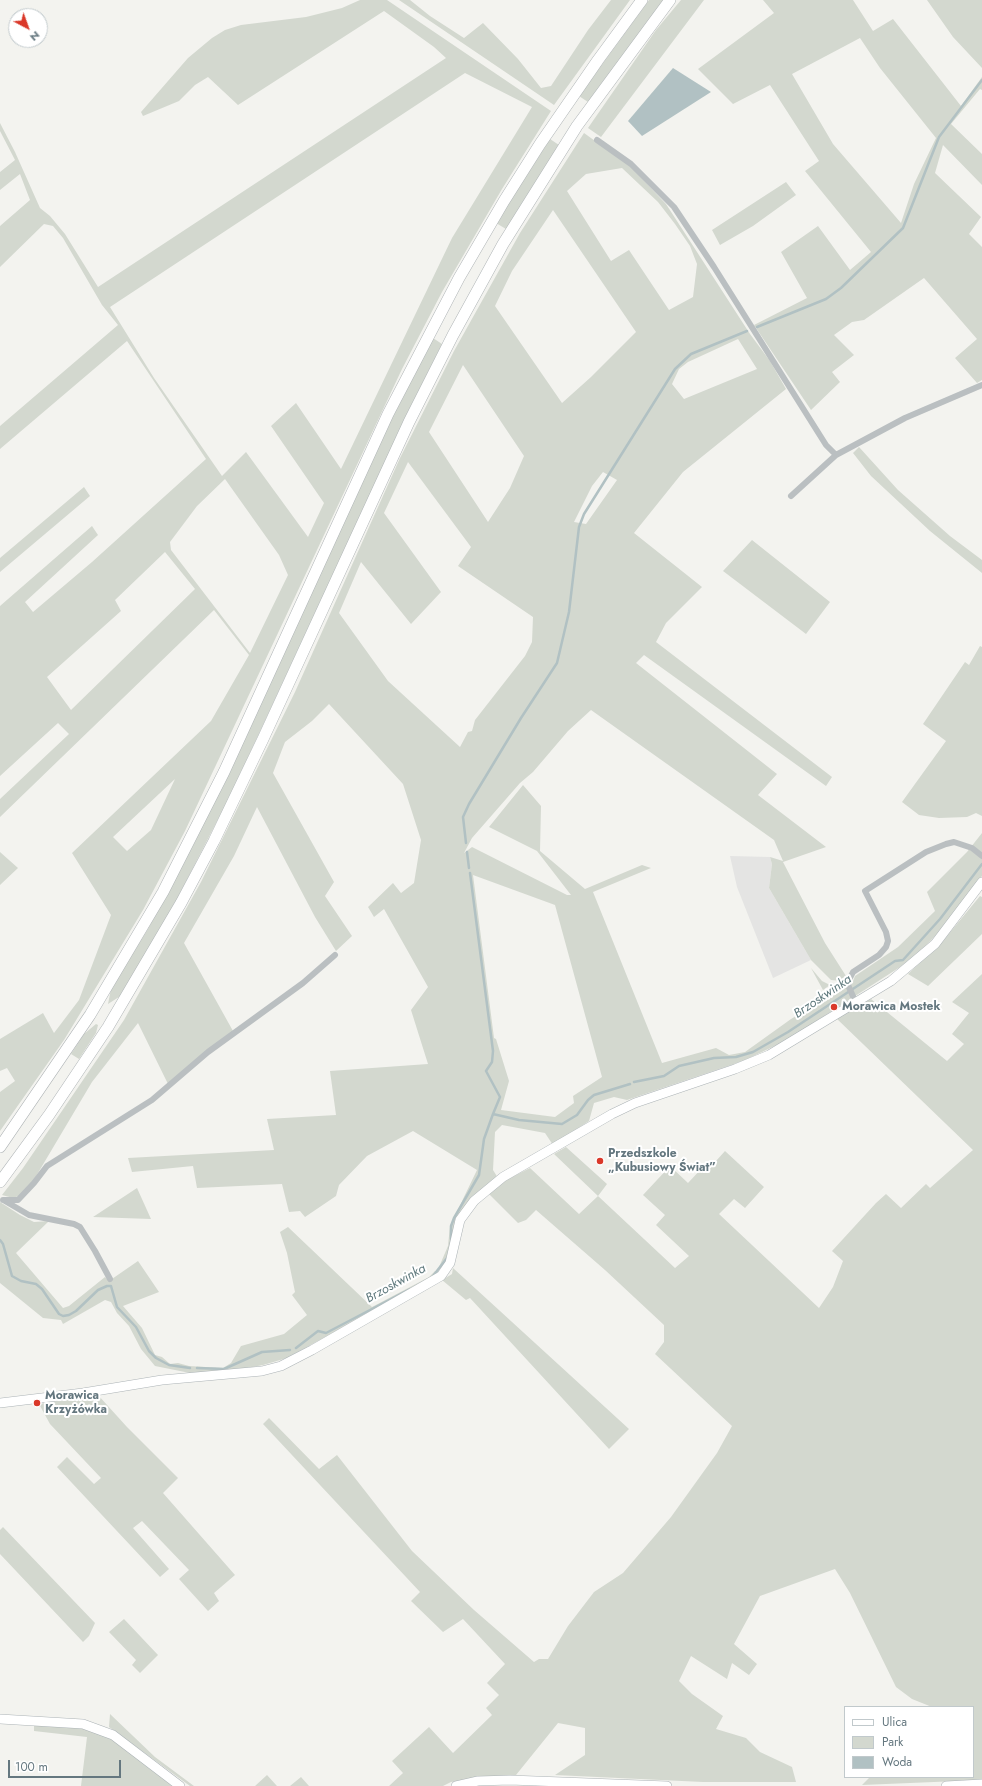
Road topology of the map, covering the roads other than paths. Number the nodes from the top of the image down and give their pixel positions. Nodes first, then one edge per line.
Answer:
1 (670, 0) edge
2 (639, 4) edge
3 (597, 140) dead end
4 (982, 385) edge
5 (836, 455) junction
6 (791, 496) dead end
7 (982, 856) edge
8 (982, 882) edge
9 (335, 954) dead end
10 (856, 1003) junction
11 (0, 1147) edge
12 (0, 1182) edge
13 (2, 1199) edge
14 (110, 1279) dead end
15 (0, 1403) edge
16 (0, 1718) edge
17 (982, 1784) edge
18 (180, 1786) edge
19 (456, 1786) edge
20 (667, 1786) edge
21 (946, 1786) edge

1 - 12 highway
2 - 11 highway
3 - 5 street
4 - 5 street
5 - 6 street
7 - 10 street
8 - 10 street
9 - 13 street
10 - 15 street
13 - 14 street
16 - 18 street
17 - 21 street
19 - 20 street

